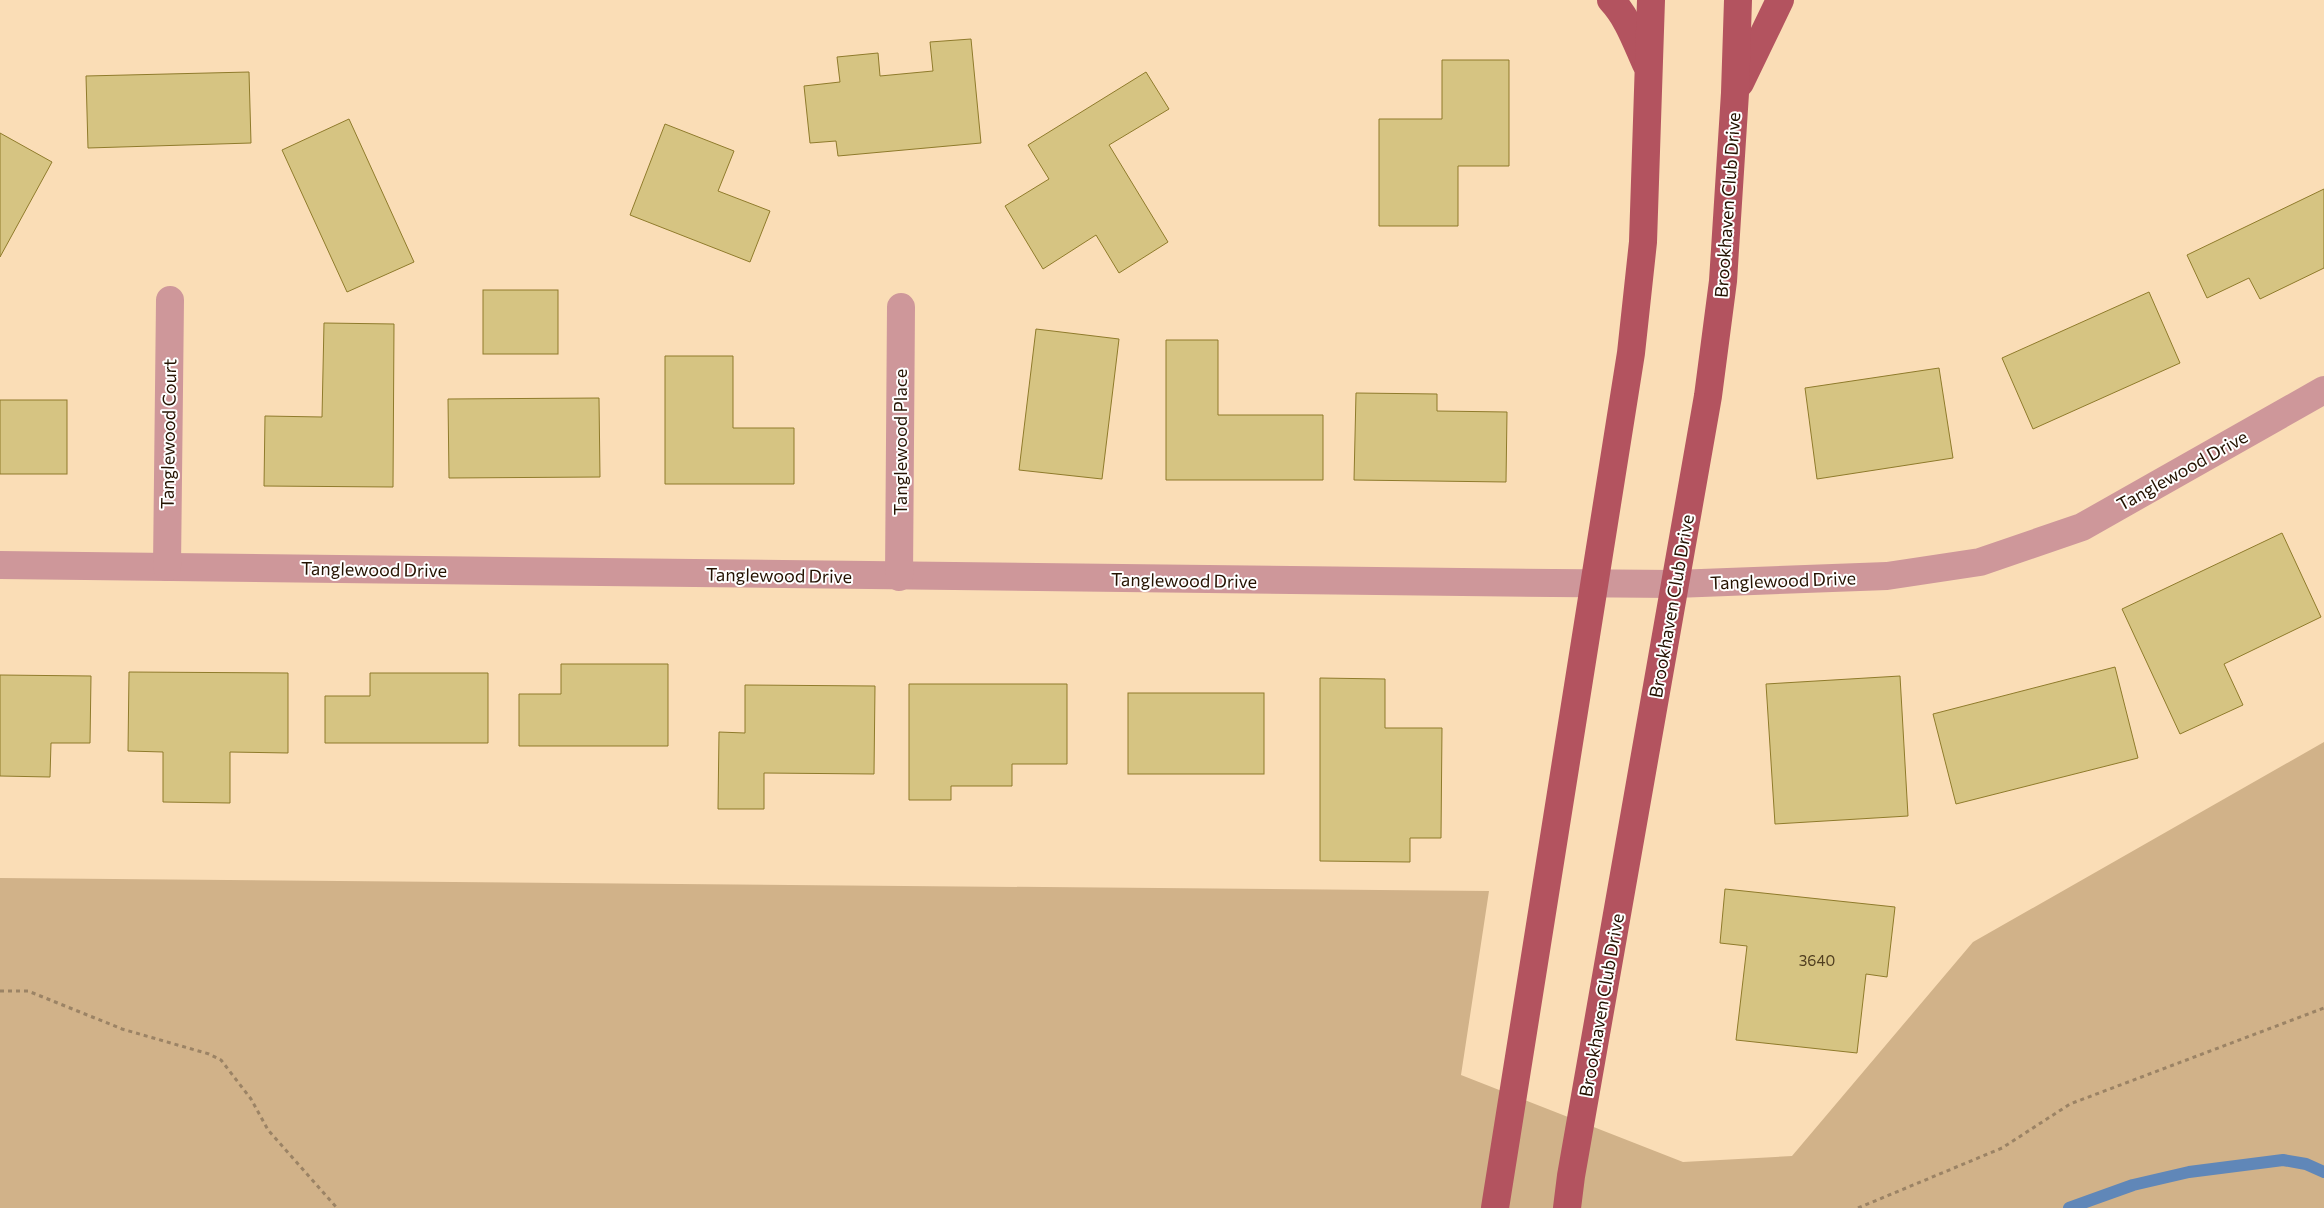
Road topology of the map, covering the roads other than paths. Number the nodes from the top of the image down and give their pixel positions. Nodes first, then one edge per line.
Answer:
1 (1611, 0) edge
2 (1651, 0) edge
3 (1738, 0) edge
4 (1780, 0) edge
5 (1650, 73) junction
6 (1735, 93) junction
7 (170, 300) dead end
8 (901, 307) dead end
9 (2324, 390) edge
10 (0, 565) edge
11 (167, 567) junction
12 (899, 577) junction
13 (1595, 583) junction
14 (1675, 584) junction
15 (1495, 1208) edge
16 (1567, 1208) edge

1 - 5 main road
2 - 5 main road
3 - 6 main road, Brookhaven Club Drive
4 - 6 main road
5 - 13 main road
6 - 14 main road, Brookhaven Club Drive
7 - 11 street, Tanglewood Court
8 - 12 street, Tanglewood Place
9 - 14 street, Tanglewood Drive
10 - 11 street, Tanglewood Drive
11 - 12 street, Tanglewood Drive
12 - 13 street, Tanglewood Drive
13 - 14 street, Tanglewood Drive
13 - 15 main road
14 - 16 main road, Brookhaven Club Drive

